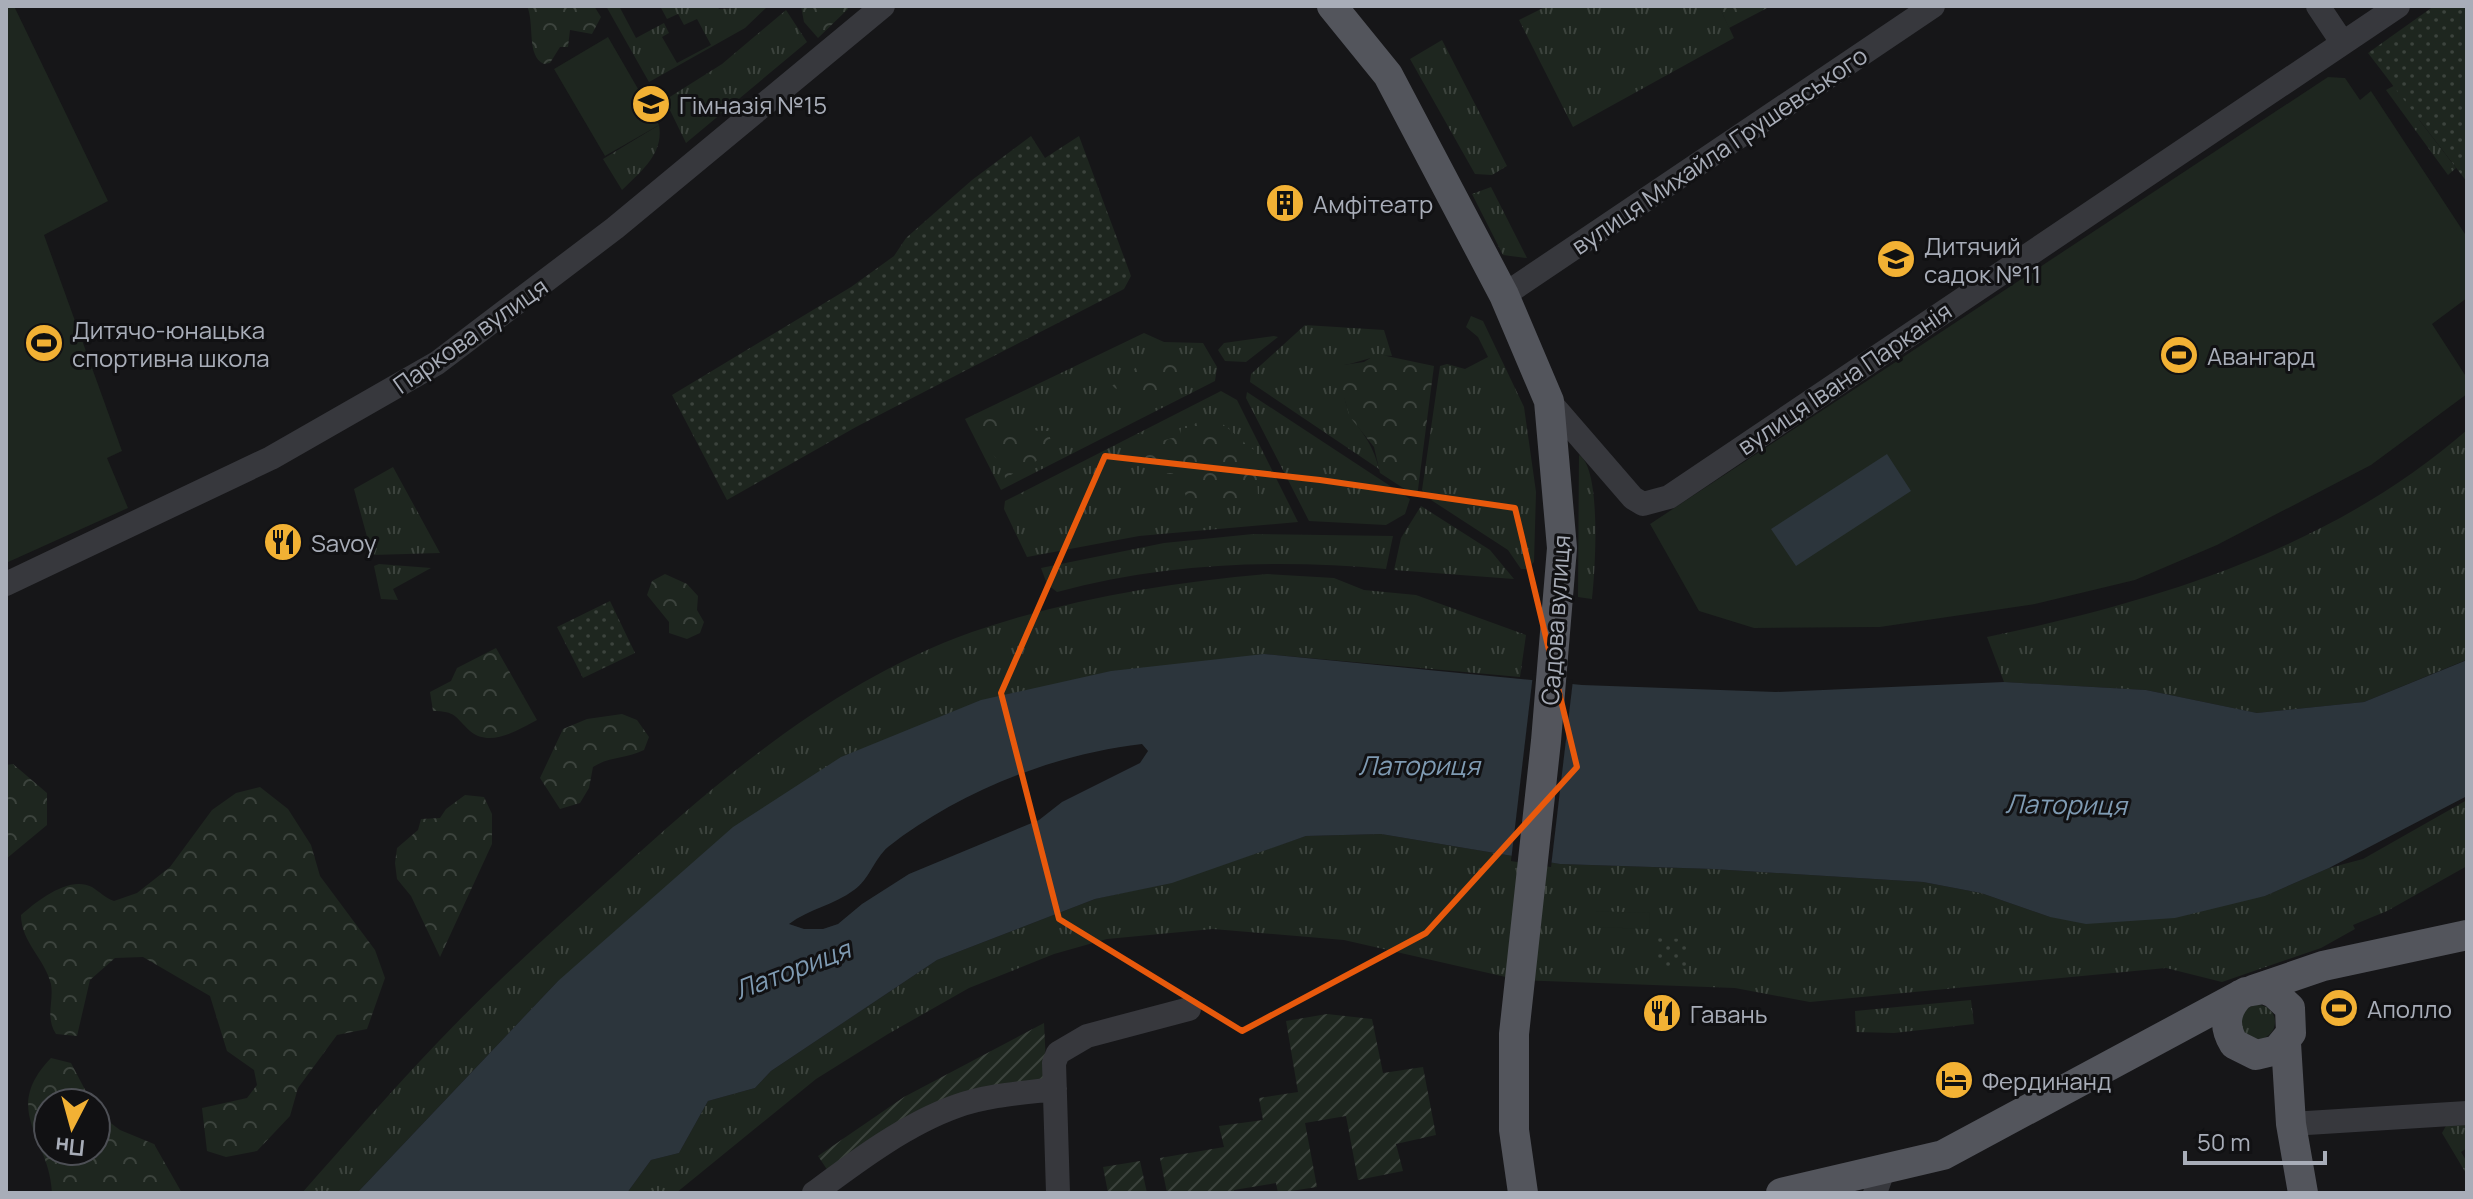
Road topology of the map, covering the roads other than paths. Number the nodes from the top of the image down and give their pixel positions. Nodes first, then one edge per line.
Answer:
1 (883, 6) edge
2 (1332, 6) edge
3 (1933, 6) edge
4 (2318, 6) edge
5 (2398, 6) edge
6 (2342, 42) junction
7 (1504, 295) junction
8 (1549, 401) junction
9 (6, 584) edge
10 (2467, 935) edge
11 (2310, 971) junction
12 (2246, 992) junction
13 (1189, 1009) dead end
14 (2289, 1031) junction
15 (2171, 1034) junction
16 (2240, 1048) junction
17 (1055, 1089) junction
18 (2467, 1113) edge
19 (2291, 1124) junction
20 (1879, 1182) edge
21 (814, 1193) edge
22 (1058, 1193) edge
23 (1523, 1193) edge
24 (1781, 1193) edge
25 (2303, 1193) edge

1 - 9 street, Паркова вулиця
2 - 7 main road, Садова вулиця
3 - 7 street, вулиця Михайла Грушевського
4 - 6 street
5 - 6 street, вулиця Івана Парканія
6 - 8 street, вулиця Івана Парканія
7 - 8 main road, Садова вулиця
8 - 23 main road, Садова вулиця
10 - 11 main road
11 - 12 main road
11 - 14 main road
12 - 14 main road
12 - 15 main road
12 - 16 main road
13 - 17 street
14 - 16 main road
14 - 19 main road
15 - 16 main road
15 - 20 main road
16 - 19 main road
17 - 21 street
17 - 22 street
18 - 19 street
19 - 25 main road
20 - 24 main road

